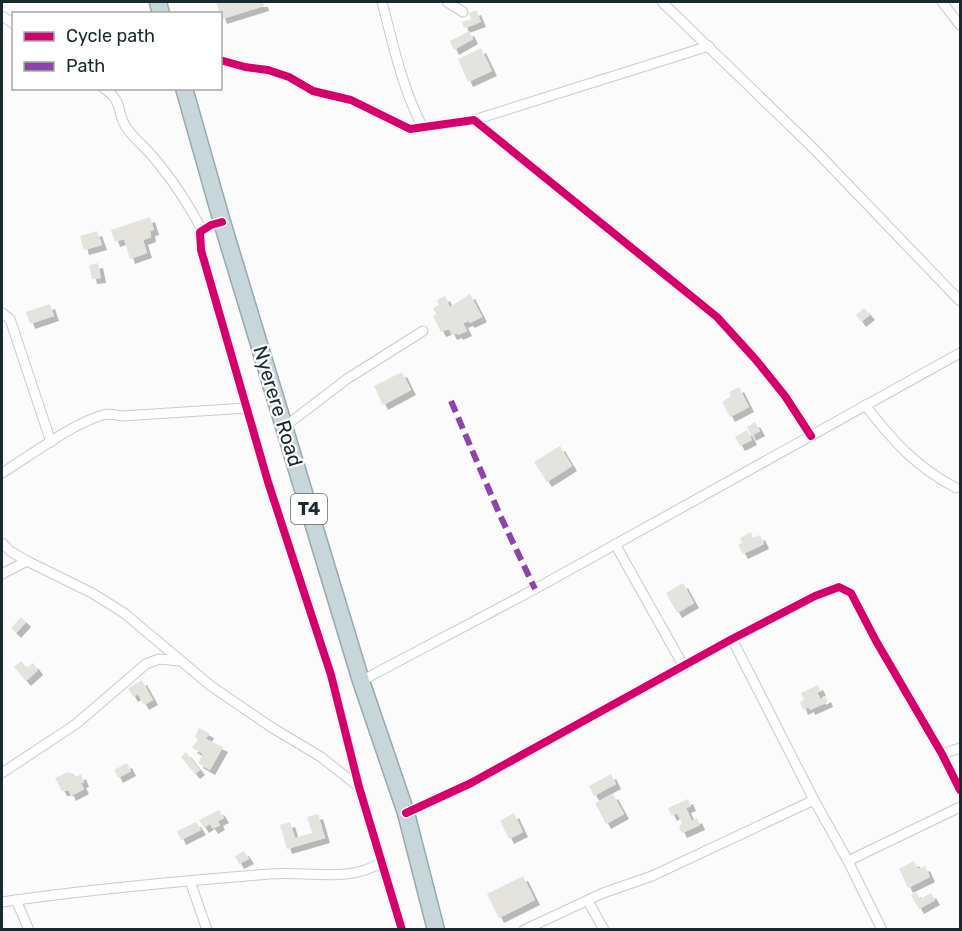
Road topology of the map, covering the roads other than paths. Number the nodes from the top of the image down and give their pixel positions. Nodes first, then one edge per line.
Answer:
1 (382, 2) edge
2 (447, 2) edge
3 (662, 2) edge
4 (942, 2) edge
5 (463, 12) dead end
6 (960, 25) edge
7 (709, 46) junction
8 (222, 61) edge
9 (106, 90) edge
10 (185, 90) edge
11 (474, 120) junction
12 (423, 128) junction
13 (222, 222) junction
14 (202, 230) junction
15 (960, 301) edge
16 (2, 313) edge
17 (423, 331) dead end
18 (960, 353) edge
19 (865, 405) junction
20 (247, 408) junction
21 (284, 427) junction
22 (811, 436) junction
23 (51, 442) junction
24 (2, 472) edge
25 (956, 488) dead end
26 (2, 543) edge
27 (615, 544) junction
28 (27, 561) junction
29 (2, 574) edge
30 (732, 639) junction
31 (180, 661) junction
32 (684, 667) junction
33 (361, 681) junction
34 (960, 748) edge
35 (942, 754) junction
36 (2, 773) edge
37 (359, 787) junction
38 (960, 790) edge
39 (814, 800) junction
40 (960, 807) edge
41 (406, 813) junction
42 (382, 861) junction
43 (848, 861) junction
44 (190, 880) junction
45 (16, 900) junction
46 (588, 901) junction
47 (2, 902) edge
48 (29, 930) edge
49 (207, 930) edge
50 (402, 930) edge
51 (436, 930) edge
52 (524, 930) edge
53 (604, 930) edge
54 (882, 930) edge

1 - 12 street
2 - 5 street
3 - 7 street
4 - 6 street
7 - 11 street
7 - 15 street
8 - 12 street
9 - 14 street
10 - 13 highway, Nyerere Road / T4
11 - 12 street
11 - 22 street
13 - 14 street
13 - 21 highway, Nyerere Road / T4
14 - 20 street
16 - 23 street
17 - 21 street
18 - 19 street
19 - 22 street
19 - 25 street
20 - 23 street
20 - 37 street
21 - 33 highway, Nyerere Road / T4
22 - 27 street
23 - 24 street
26 - 28 street
27 - 32 street
27 - 33 street
28 - 29 street
28 - 31 street
30 - 32 street
30 - 35 street
30 - 39 street
31 - 36 street
31 - 37 street
32 - 41 street
33 - 41 highway, Nyerere Road / T4
34 - 35 street
35 - 38 street
37 - 42 street
39 - 43 street
39 - 46 street
40 - 43 street
41 - 51 highway, Nyerere Road / T4
42 - 44 street
42 - 50 street
43 - 54 street
44 - 45 street
44 - 49 street
45 - 47 street
45 - 48 street
46 - 52 street
46 - 53 street

